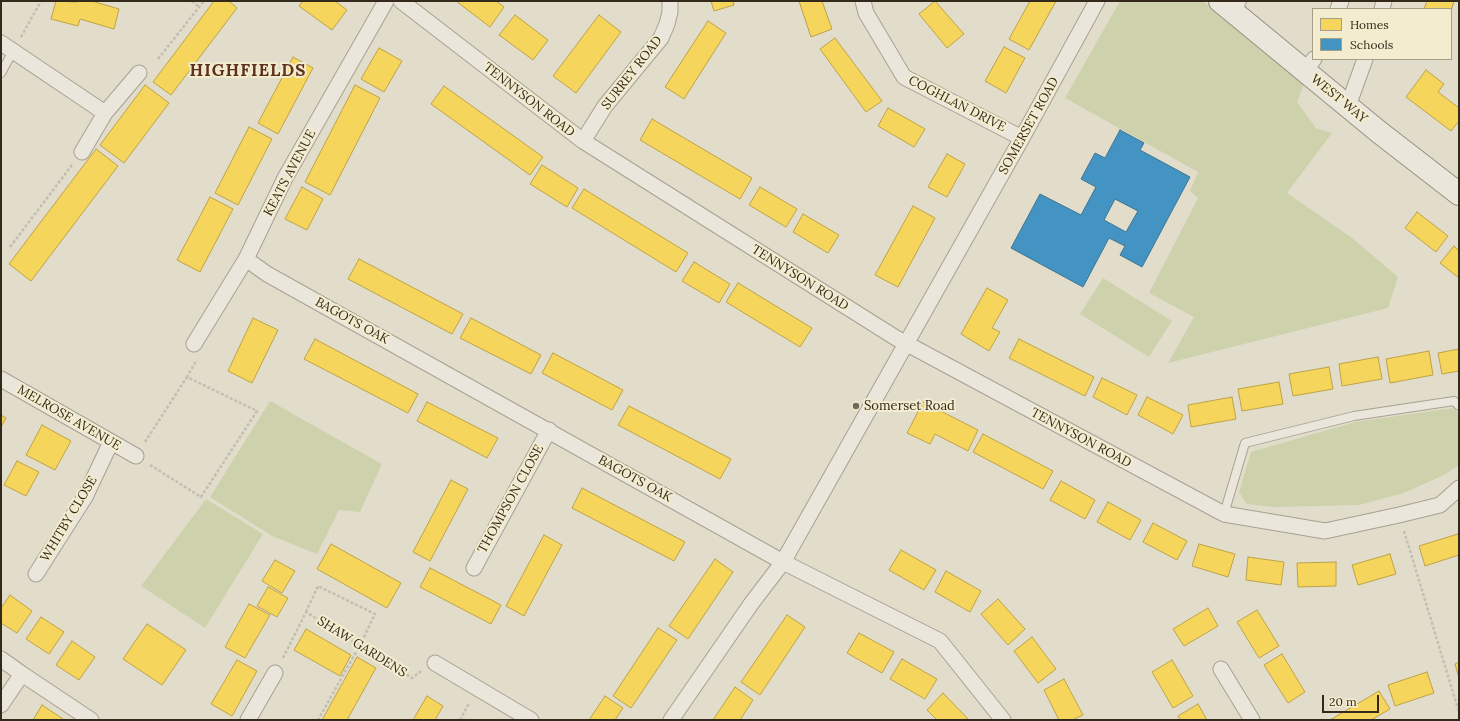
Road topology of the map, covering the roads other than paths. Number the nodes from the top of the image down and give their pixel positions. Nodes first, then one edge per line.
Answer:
1 (386, 1) edge
2 (401, 1) edge
3 (670, 1) edge
4 (863, 1) edge
5 (1097, 1) edge
6 (1220, 1) edge
7 (1239, 8) edge
8 (7, 47) edge
9 (1365, 60) edge
10 (1309, 65) edge
11 (1, 73) edge
12 (139, 73) dead end
13 (1348, 106) junction
14 (105, 113) junction
15 (1022, 138) junction
16 (583, 141) junction
17 (82, 152) road end
18 (1459, 194) edge
19 (246, 260) junction
20 (194, 344) road end
21 (906, 344) junction
22 (1, 378) edge
23 (1459, 406) edge
24 (549, 430) junction
25 (111, 442) junction
26 (136, 456) road end
27 (1459, 488) edge
28 (1224, 514) junction
29 (783, 562) junction
30 (474, 568) dead end
31 (36, 574) dead end
32 (1, 659) edge
33 (435, 663) road end
34 (1221, 669) dead end
35 (275, 673) road end
36 (22, 674) junction
37 (1, 705) edge
38 (91, 720) edge
39 (248, 720) edge
40 (531, 720) edge
41 (671, 720) edge
42 (1003, 720) edge
43 (1252, 720) edge

1 - 19 street, KEATS AVENUE
2 - 16 street, TENNYSON ROAD
3 - 16 street, SURREY ROAD
4 - 15 street, COGHLAN DRIVE
5 - 15 street, SOMERSET ROAD
6 - 7 street, WEST WAY
7 - 10 street, WEST WAY
8 - 11 lane
8 - 14 street
9 - 13 street
10 - 13 street, WEST WAY
12 - 14 street
13 - 18 street, WEST WAY
14 - 17 street
15 - 21 street, SOMERSET ROAD
16 - 21 street, TENNYSON ROAD
19 - 20 street, KEATS AVENUE
19 - 24 street, BAGOTS OAK
21 - 28 street, TENNYSON ROAD
21 - 29 street, SOMERSET ROAD
22 - 25 street, MELROSE AVENUE
23 - 28 lane
24 - 29 street, BAGOTS OAK
24 - 30 street, THOMPSON CLOSE
25 - 26 street, MELROSE AVENUE
25 - 31 street, WHITBY CLOSE
27 - 28 street, TENNYSON ROAD
29 - 41 street, SOMERSET ROAD
29 - 42 street, BAGOTS OAK
32 - 36 street
33 - 40 street
34 - 43 street
35 - 39 street
36 - 37 street
36 - 38 street

